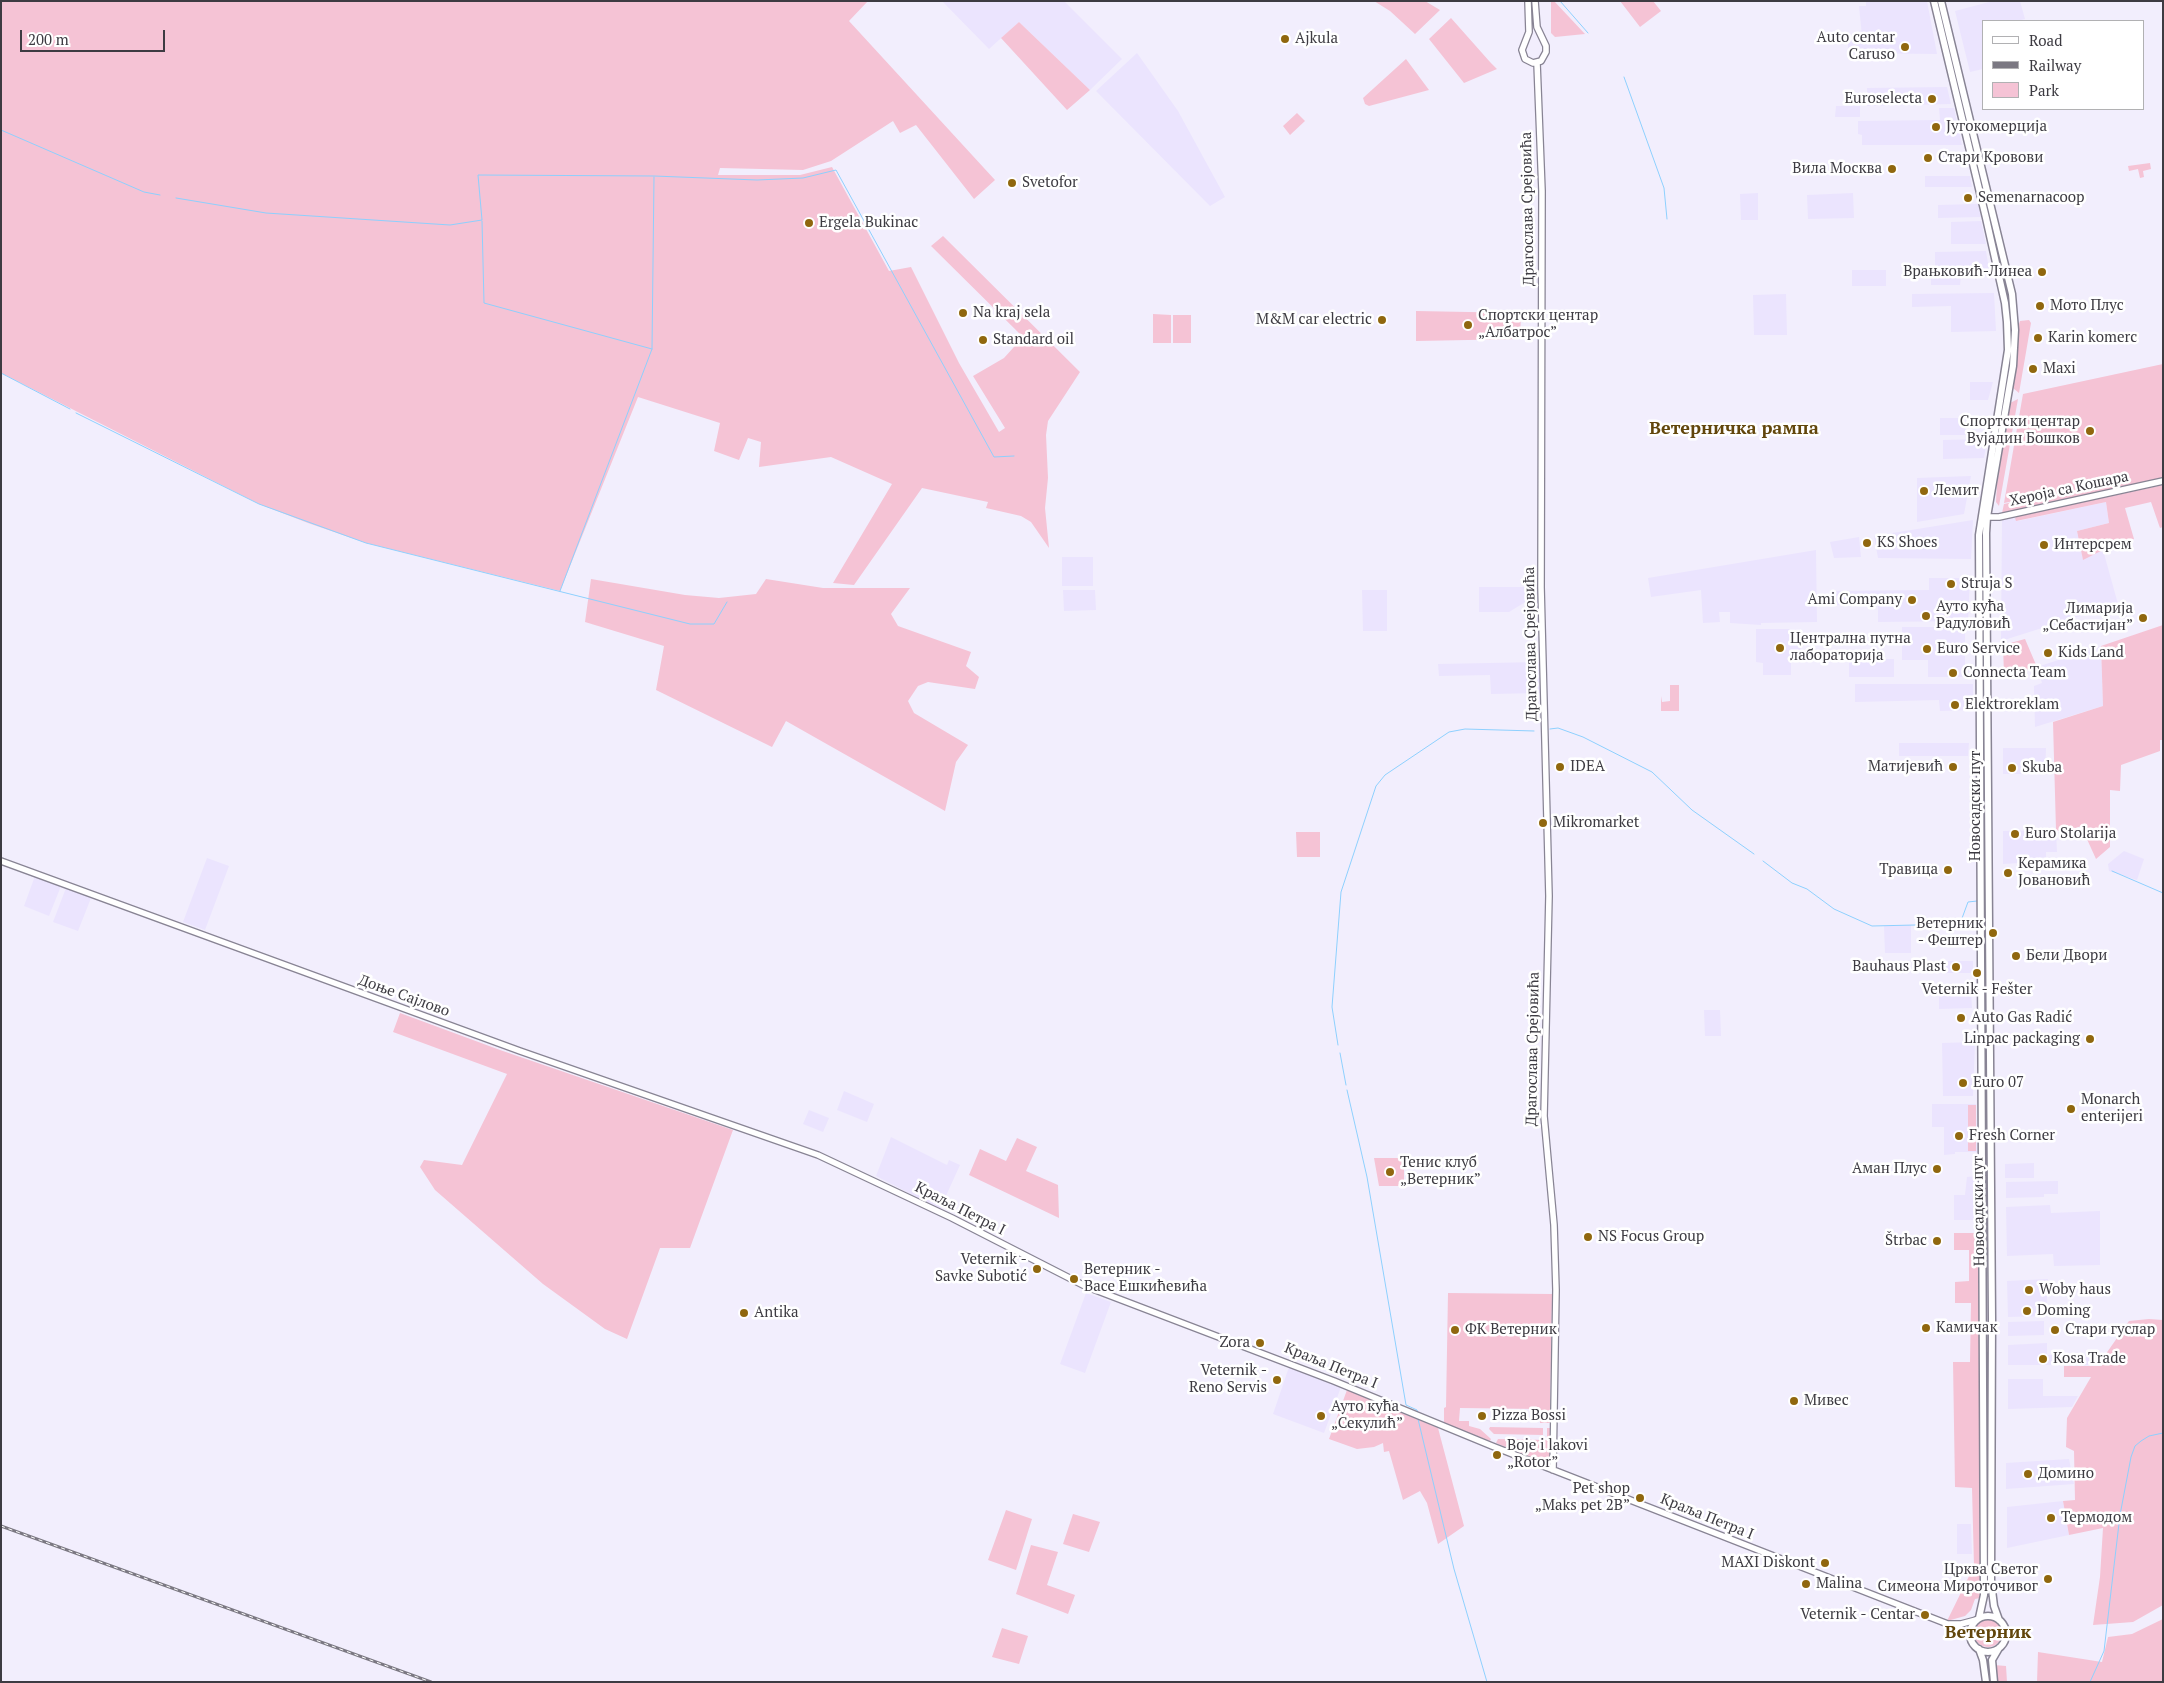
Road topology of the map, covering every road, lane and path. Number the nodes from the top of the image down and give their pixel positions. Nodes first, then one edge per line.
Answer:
1 (1528, 1) edge
2 (1535, 1) edge
3 (1934, 1) edge
4 (1941, 1) edge
5 (1526, 41) junction
6 (1542, 41) junction
7 (1537, 63) junction
8 (2163, 482) edge
9 (1984, 517) junction
10 (1, 861) edge
11 (801, 1149) joint
12 (1553, 1470) junction
13 (1978, 1619) junction
14 (2000, 1620) junction
15 (1944, 1624) junction
16 (1970, 1636) junction
17 (2000, 1647) junction
18 (1979, 1649) junction
19 (1986, 1682) edge
20 (1994, 1682) edge

1 - 5 street
2 - 6 street
3 - 9 main road, Новосадски пут
4 - 9 main road, Новосадски пут
5 - 6 street
5 - 7 street
6 - 7 street
7 - 12 street, Драгослава Срејовића
8 - 9 street, Хероја са Кошара
9 - 13 main road, Новосадски пут
9 - 14 main road, Новосадски пут
10 - 11 street, Доње Сајлово
11 - 12 street, Краља Петра I
12 - 15 street, Краља Петра I
13 - 14 main road
13 - 15 street
13 - 16 main road
14 - 17 main road
15 - 16 street, Краља Петра I
16 - 18 main road
17 - 18 main road
17 - 20 main road
18 - 19 main road

